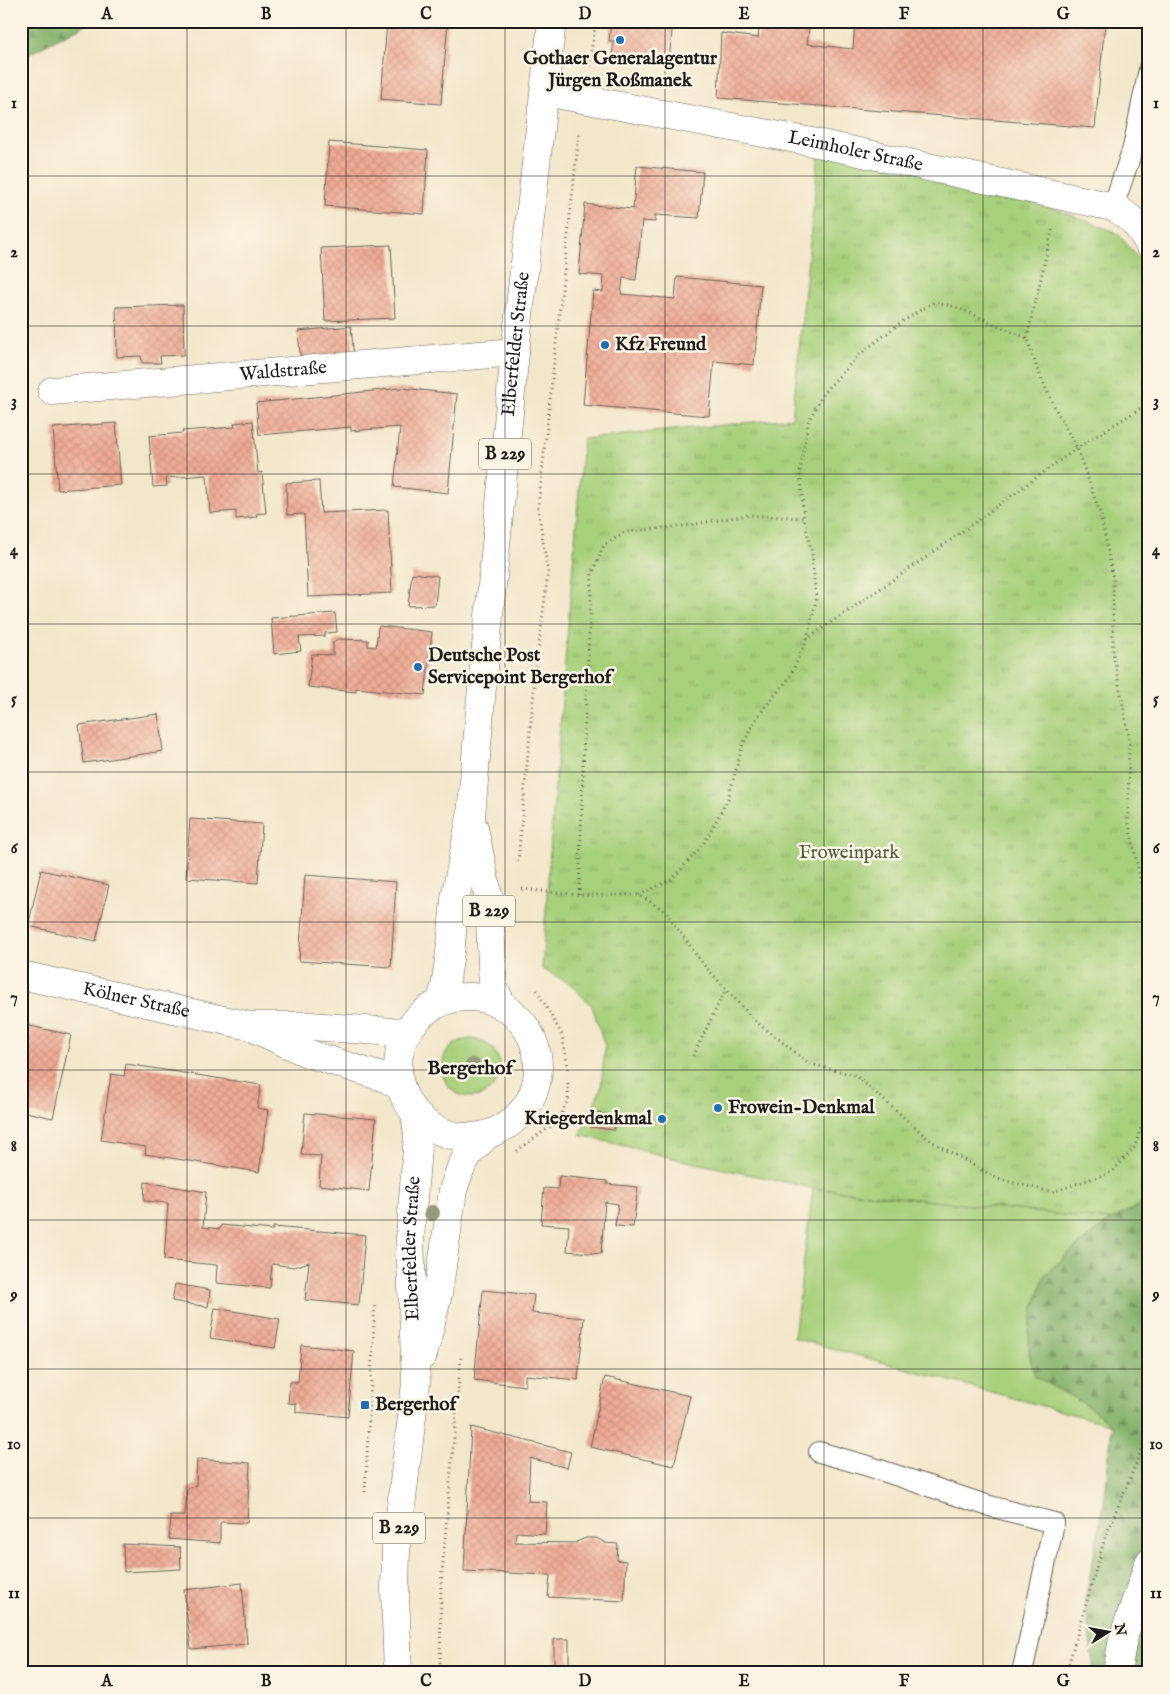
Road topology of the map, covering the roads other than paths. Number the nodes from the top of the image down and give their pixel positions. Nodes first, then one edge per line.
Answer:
1 (552, 21) edge
2 (1149, 69) edge
3 (545, 92) junction
4 (1113, 207) junction
5 (1149, 244) edge
6 (515, 352) junction
7 (52, 391) dead end
8 (471, 816) junction
9 (21, 975) edge
10 (440, 1003) junction
11 (503, 1006) junction
12 (250, 1026) junction
13 (408, 1030) junction
14 (400, 1087) junction
15 (415, 1114) junction
16 (486, 1136) junction
17 (416, 1383) junction
18 (819, 1452) dead end
19 (1149, 1563) edge
20 (398, 1673) edge
21 (1022, 1673) edge
22 (1117, 1673) edge

1 - 3 main road, Elberfelder Straße / B 229
2 - 4 lane
3 - 4 main road, Leimholer Straße
3 - 6 main road, Elberfelder Straße / B 229
4 - 5 main road, Leimholer Straße
6 - 7 main road, Waldstraße
6 - 8 main road, Elberfelder Straße / B 229
8 - 10 main road, Elberfelder Straße / B 229
8 - 11 main road, Elberfelder Straße / B 229
9 - 12 main road, Kölner Straße
10 - 11 main road, B 229
10 - 13 main road, B 229
11 - 16 main road, B 229
12 - 13 main road, Kölner Straße
12 - 14 main road, Kölner Straße
13 - 14 main road, B 229
14 - 15 main road, B 229
15 - 16 main road, B 229
15 - 17 main road, Elberfelder Straße / B 229
16 - 17 main road, Elberfelder Straße / B 229
17 - 20 main road, Elberfelder Straße / B 229
18 - 21 lane
19 - 22 main road

